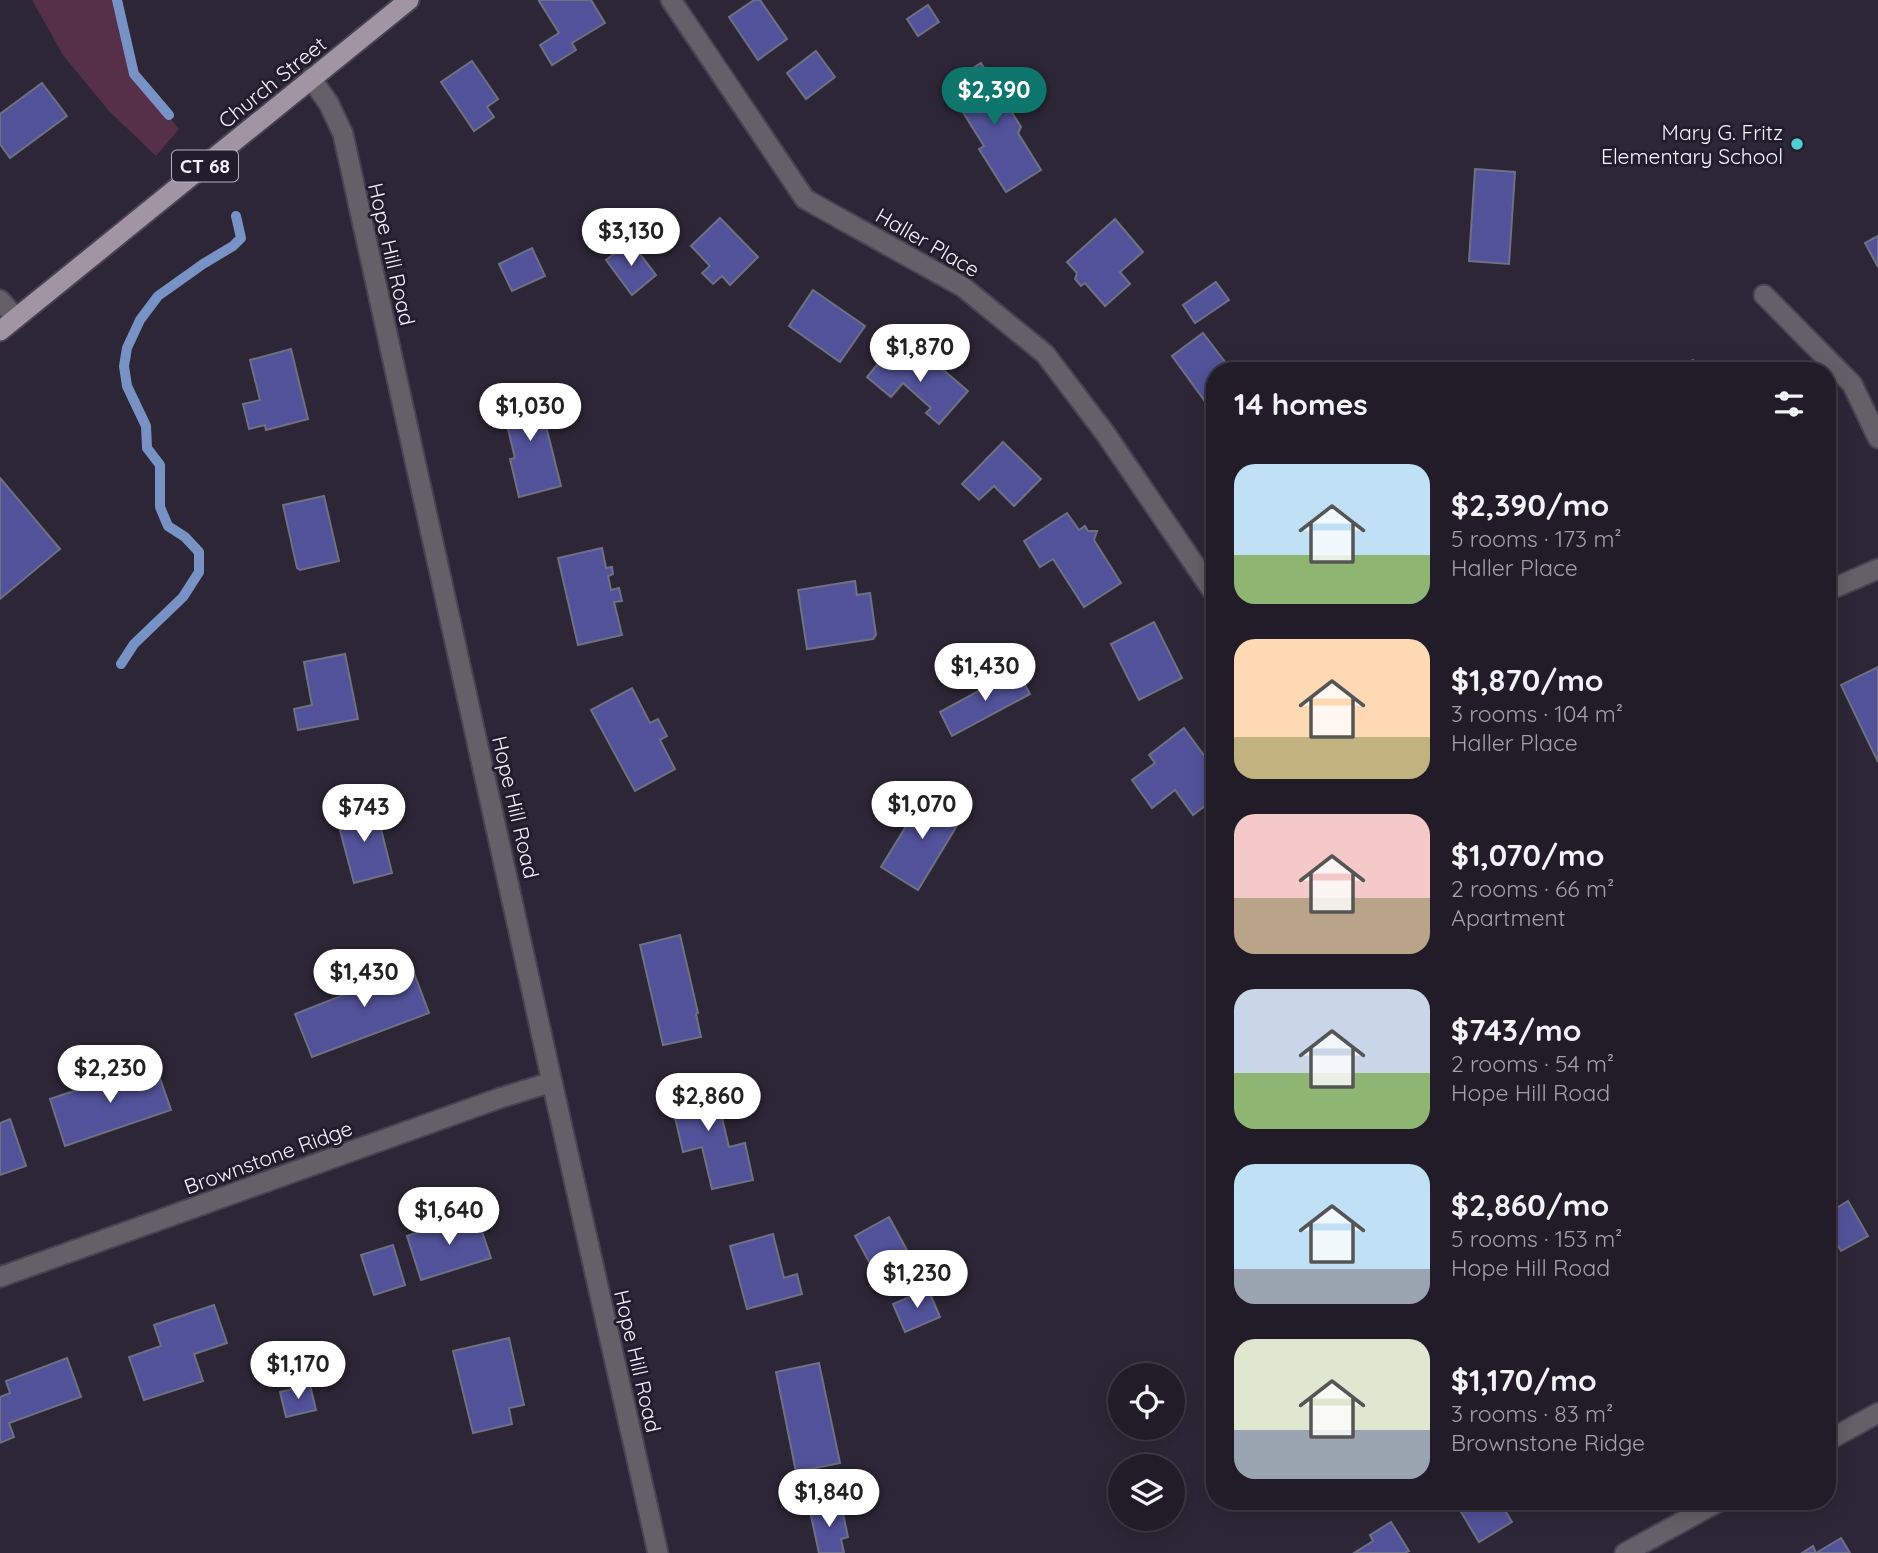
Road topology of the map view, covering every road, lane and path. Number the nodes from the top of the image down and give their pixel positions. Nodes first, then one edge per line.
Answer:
1 (409, 0) edge
2 (671, 0) edge
3 (311, 79) junction
4 (1764, 295) dead end
5 (0, 300) edge
6 (16, 318) junction
7 (0, 331) edge
8 (1830, 362) edge
9 (1836, 368) edge
10 (1878, 438) edge
11 (1878, 569) edge
12 (1206, 581) edge
13 (1836, 587) edge
14 (552, 1082) junction
15 (0, 1277) edge
16 (1878, 1413) edge
17 (1836, 1436) edge
18 (1703, 1510) edge
19 (658, 1553) edge
20 (1625, 1553) edge

1 - 3 main road, Church Street / CT 68
2 - 12 street, Haller Place
3 - 6 main road, Church Street / CT 68
3 - 14 street, Hope Hill Road
4 - 8 street
5 - 6 street
6 - 7 main road, Church Street / CT 68
9 - 10 street
11 - 13 street
14 - 15 street, Brownstone Ridge
14 - 19 street, Hope Hill Road
16 - 17 street
18 - 20 street

